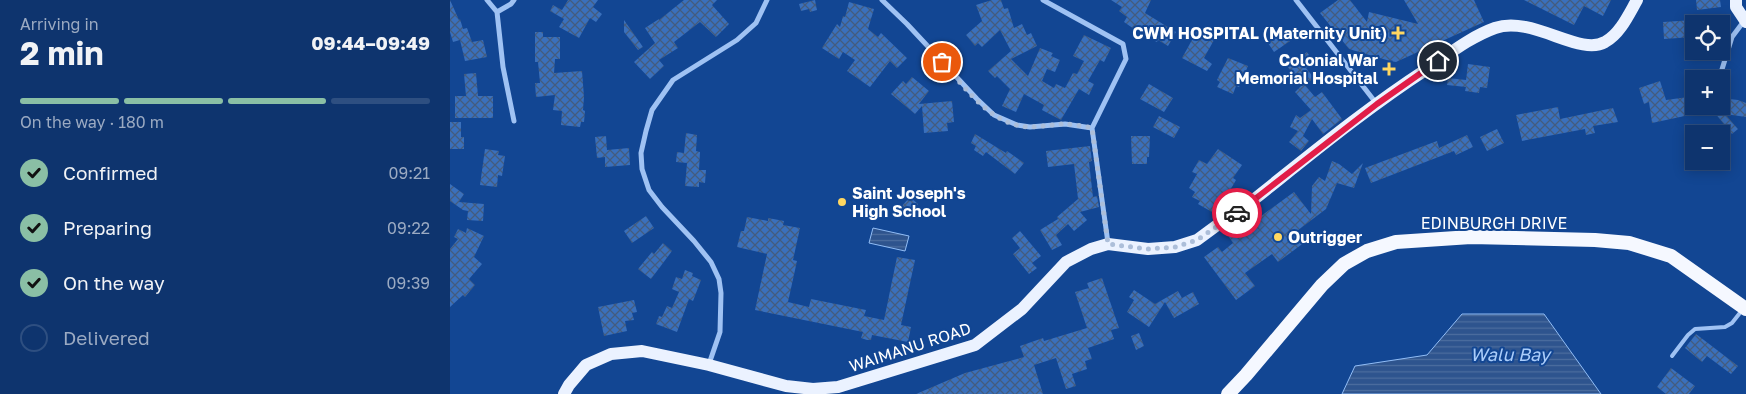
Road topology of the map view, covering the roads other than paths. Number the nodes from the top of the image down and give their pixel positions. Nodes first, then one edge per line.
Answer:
1 (487, 0) edge
2 (514, 0) edge
3 (767, 0) edge
4 (882, 0) edge
5 (1043, 0) edge
6 (1296, 0) edge
7 (1637, 0) edge
8 (1736, 0) edge
9 (497, 12) junction
10 (1745, 21) edge
11 (1721, 70) edge
12 (1377, 104) junction
13 (514, 121) dead end
14 (1092, 128) junction
15 (1108, 244) junction
16 (1745, 308) edge
17 (1672, 356) dead end
18 (709, 365) junction
19 (564, 394) edge
20 (1228, 394) edge

1 - 9 street
2 - 9 street
3 - 18 street
4 - 14 street
5 - 14 street
6 - 12 street
7 - 12 main road, WAIMANU ROAD
8 - 10 main road
9 - 13 street
10 - 11 street
12 - 15 main road, WAIMANU ROAD
14 - 15 street
15 - 18 main road, WAIMANU ROAD
16 - 17 lane
16 - 20 highway, EDINBURGH DRIVE
18 - 19 main road, WAIMANU ROAD

